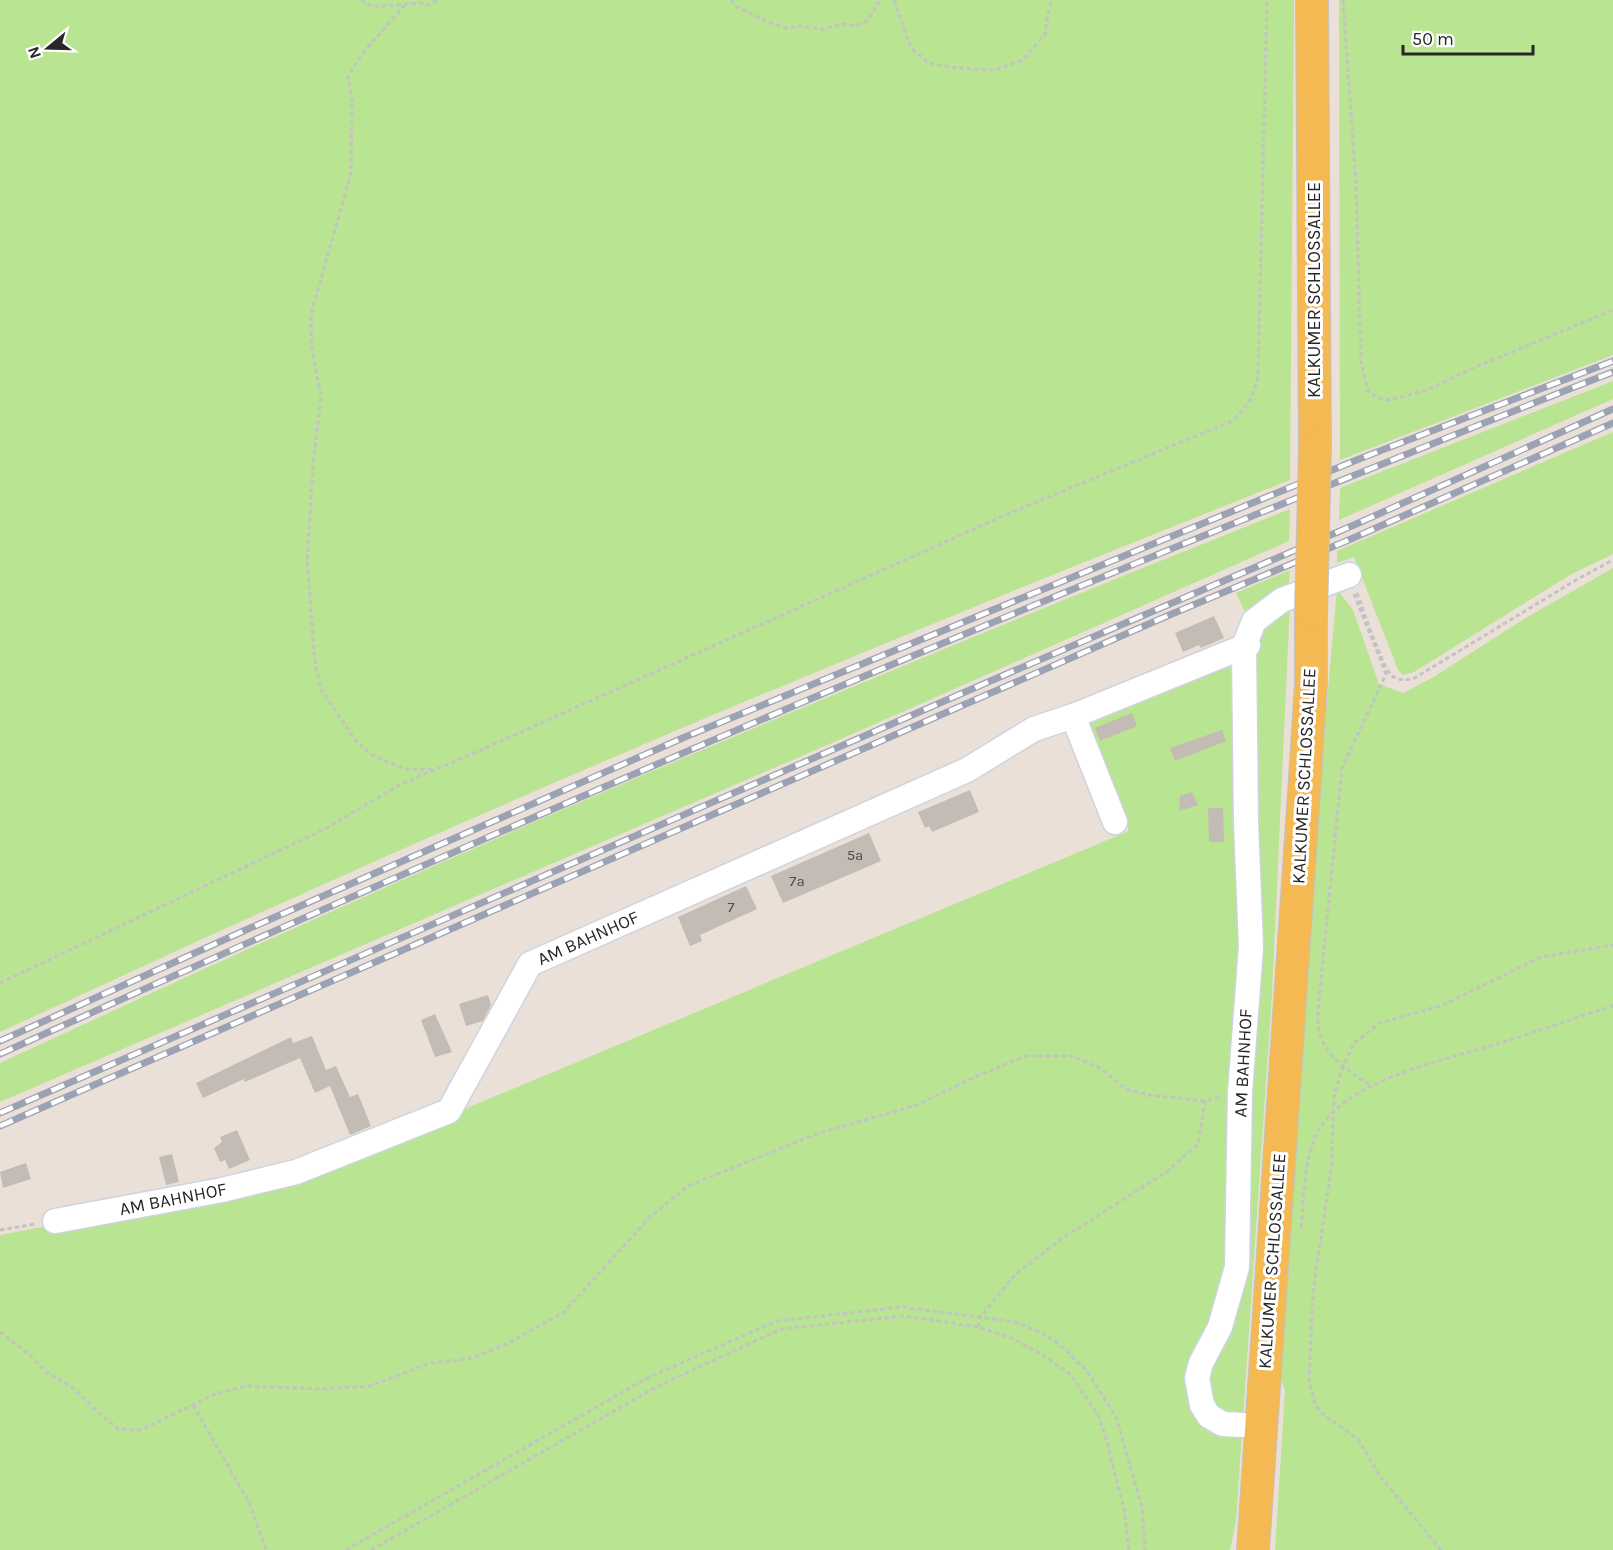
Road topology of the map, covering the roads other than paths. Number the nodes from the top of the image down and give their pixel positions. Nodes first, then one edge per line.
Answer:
1 (1312, 0) edge
2 (1351, 583) road end
3 (1246, 645) junction
4 (1073, 716) junction
5 (1115, 822) dead end
6 (55, 1221) road end
7 (1261, 1426) junction
8 (1253, 1550) edge

1 - 7 main road, KALKUMER SCHLOSSALLEE, bridge
2 - 3 street, AM BAHNHOF
3 - 4 street, AM BAHNHOF
3 - 7 street, AM BAHNHOF
4 - 5 street
4 - 6 street, AM BAHNHOF
7 - 8 main road, KALKUMER SCHLOSSALLEE

